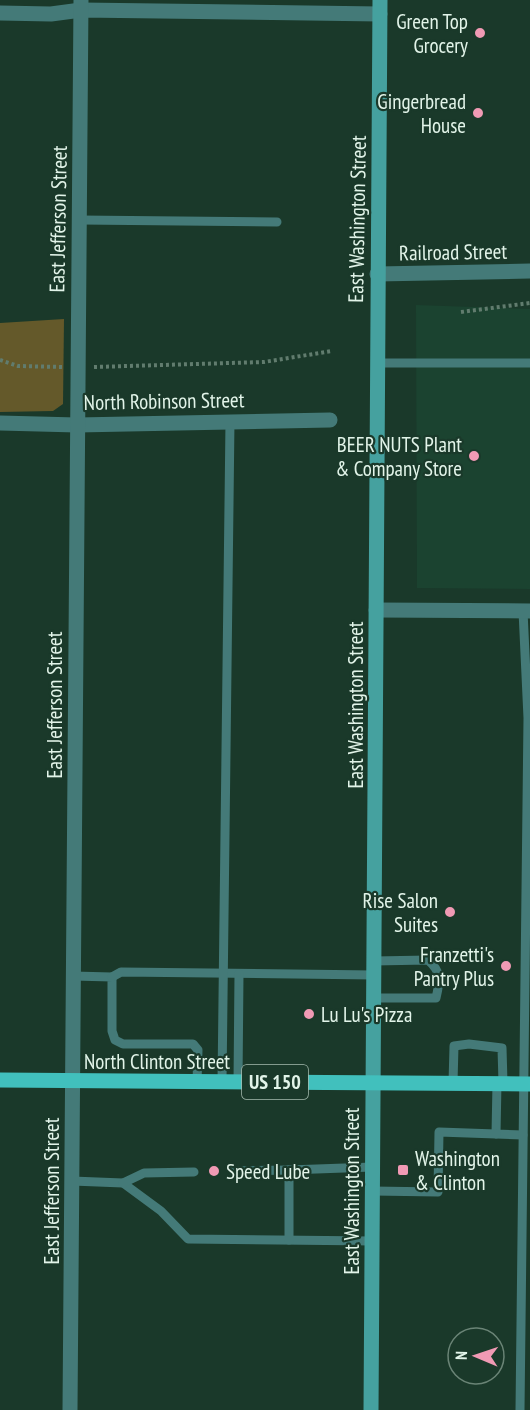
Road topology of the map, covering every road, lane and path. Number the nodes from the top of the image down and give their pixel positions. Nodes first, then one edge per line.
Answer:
1 (81, 5) edge
2 (380, 7) edge
3 (0, 13) edge
4 (80, 220) junction
5 (277, 222) dead end
6 (530, 271) edge
7 (377, 274) junction
8 (530, 303) edge
9 (461, 312) dead end
10 (332, 351) dead end
11 (0, 360) edge
12 (376, 363) junction
13 (530, 363) edge
14 (77, 367) junction
15 (330, 420) dead end
16 (230, 421) junction
17 (0, 423) edge
18 (77, 424) junction
19 (376, 610) junction
20 (526, 611) edge
21 (374, 968) junction
22 (223, 974) junction
23 (239, 974) junction
24 (73, 976) junction
25 (112, 977) junction
26 (373, 998) junction
27 (0, 1080) edge
28 (73, 1081) junction
29 (197, 1082) junction
30 (222, 1082) junction
31 (238, 1082) junction
32 (373, 1083) junction
33 (453, 1083) junction
34 (500, 1083) junction
35 (527, 1084) edge
36 (496, 1134) junction
37 (523, 1135) junction
38 (372, 1167) junction
39 (289, 1170) junction
40 (233, 1171) dead end
41 (194, 1172) dead end
42 (72, 1181) junction
43 (123, 1183) junction
44 (372, 1191) junction
45 (289, 1240) junction
46 (373, 1241) junction
47 (70, 1410) edge
48 (371, 1410) edge
49 (520, 1410) edge

1 - 2 street
1 - 3 street
1 - 4 street, East Jefferson Street
2 - 7 main road, East Washington Street
4 - 5 lane
4 - 14 street, East Jefferson Street
6 - 7 street, Railroad Street
7 - 12 main road, East Washington Street
8 - 9 path
10 - 14 path
11 - 14 path
12 - 13 lane
12 - 19 main road, East Washington Street
14 - 18 street, East Jefferson Street
15 - 16 street, North Robinson Street
16 - 18 street, North Robinson Street
16 - 22 lane
17 - 18 street, North Robinson Street
18 - 24 street, East Jefferson Street
19 - 20 street
19 - 21 main road, East Washington Street
20 - 35 lane
21 - 23 lane
21 - 26 main road, East Washington Street
21 - 26 lane
22 - 23 lane
22 - 25 lane
22 - 30 lane
23 - 31 lane
24 - 25 lane
24 - 28 street, East Jefferson Street
25 - 29 lane
26 - 32 main road, East Washington Street
27 - 28 main road, North Clinton Street / US 150
28 - 29 main road, North Clinton Street / US 150
28 - 42 street, East Jefferson Street
29 - 30 main road, North Clinton Street / US 150
30 - 31 main road, North Clinton Street / US 150
31 - 32 main road, North Clinton Street / US 150
32 - 33 main road, North Clinton Street / US 150
32 - 38 main road, East Washington Street
33 - 34 main road, North Clinton Street / US 150
33 - 34 lane
34 - 35 main road, North Clinton Street / US 150
34 - 36 lane
35 - 37 lane
36 - 37 lane
36 - 44 lane
37 - 49 lane
38 - 39 lane
38 - 44 main road, East Washington Street
39 - 40 lane
39 - 45 lane
41 - 43 lane
42 - 43 lane
42 - 47 street, East Jefferson Street
43 - 45 lane
44 - 46 main road, East Washington Street
45 - 46 lane
46 - 48 main road, East Washington Street

